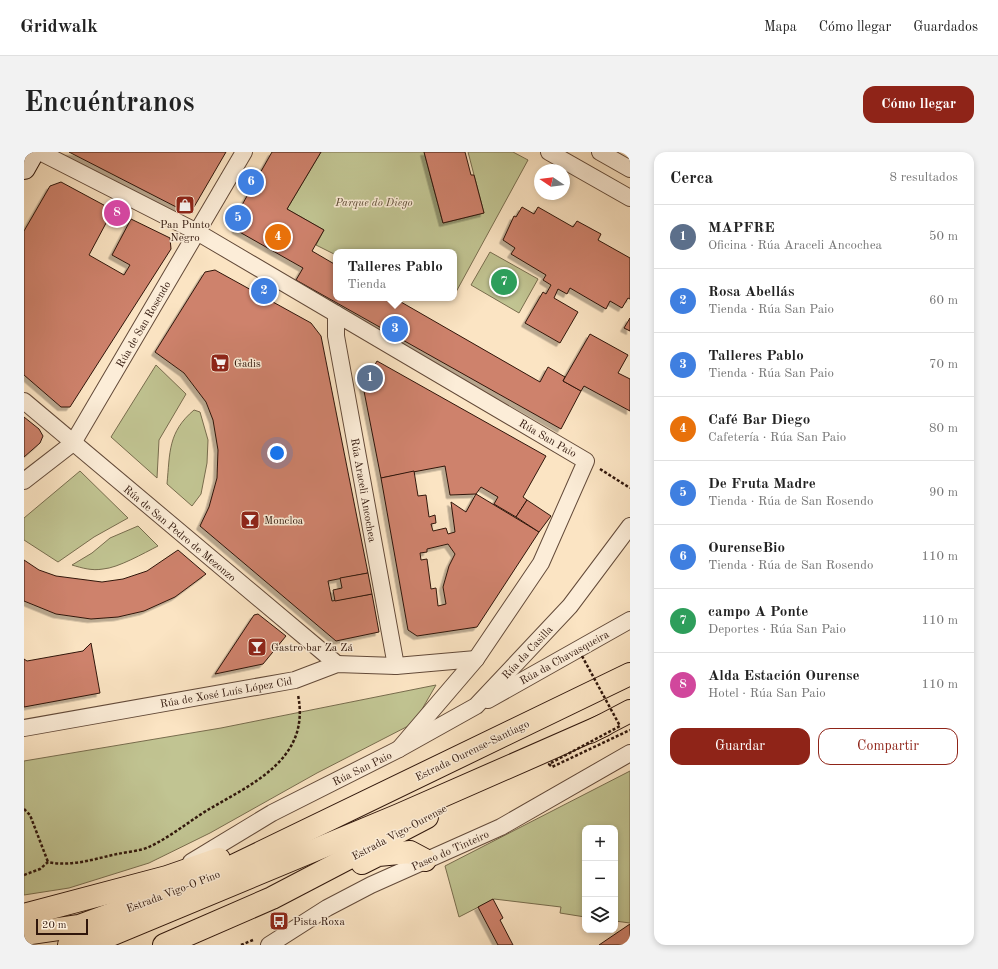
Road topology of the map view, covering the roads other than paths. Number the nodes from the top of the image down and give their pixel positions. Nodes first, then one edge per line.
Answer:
1 (33, 152) edge
2 (40, 152) edge
3 (244, 152) edge
4 (549, 152) edge
5 (600, 152) edge
6 (24, 168) edge
7 (630, 170) edge
8 (630, 198) edge
9 (197, 232) junction
10 (336, 314) junction
11 (24, 401) edge
12 (74, 443) junction
13 (24, 481) edge
14 (630, 526) edge
15 (630, 620) edge
16 (476, 659) junction
17 (337, 664) junction
18 (396, 666) junction
19 (630, 674) edge
20 (476, 706) junction
21 (630, 711) edge
22 (604, 725) junction
23 (24, 728) edge
24 (399, 749) junction
25 (630, 753) edge
26 (315, 828) junction
27 (425, 860) junction
28 (167, 877) junction
29 (272, 898) junction
30 (24, 915) edge
31 (24, 934) edge
32 (69, 945) edge
33 (164, 945) edge
34 (269, 945) edge

1 - 6 main road
2 - 9 street, Rúa San Paio
3 - 9 street, Rúa de San Rosendo
4 - 8 street
5 - 7 street
9 - 10 street, Rúa San Paio
9 - 12 street, Rúa de San Rosendo
10 - 16 street, Rúa San Paio
10 - 18 street, Rúa Araceli Ancochea
11 - 12 street, Rúa de San Pedro de Mezonzo
12 - 13 street, Rúa de San Rosendo
12 - 17 street, Rúa de San Pedro de Mezonzo
14 - 20 street, Rúa da Casilla
15 - 20 street, Rúa da Chavasqueira
16 - 18 street, Rúa de Xosé Luís López Cid
16 - 24 street, Rúa San Paio
17 - 18 street, Rúa de Xosé Luís López Cid
17 - 23 street, Rúa de Xosé Luís López Cid
19 - 26 highway, Estrada Ourense-Santiago
20 - 24 street, Rúa da Casilla
21 - 22 highway, Estrada Vigo-Ourense
22 - 29 highway, Estrada Vigo-Ourense
22 - 32 highway
24 - 28 street, Rúa San Paio
25 - 27 street, Paseo do Tinteiro
26 - 28 highway
26 - 31 highway, Estrada Vigo-O Pino
27 - 29 highway
27 - 34 street, Paseo do Tinteiro
28 - 30 highway
29 - 33 highway, Estrada Vigo-Ourense

